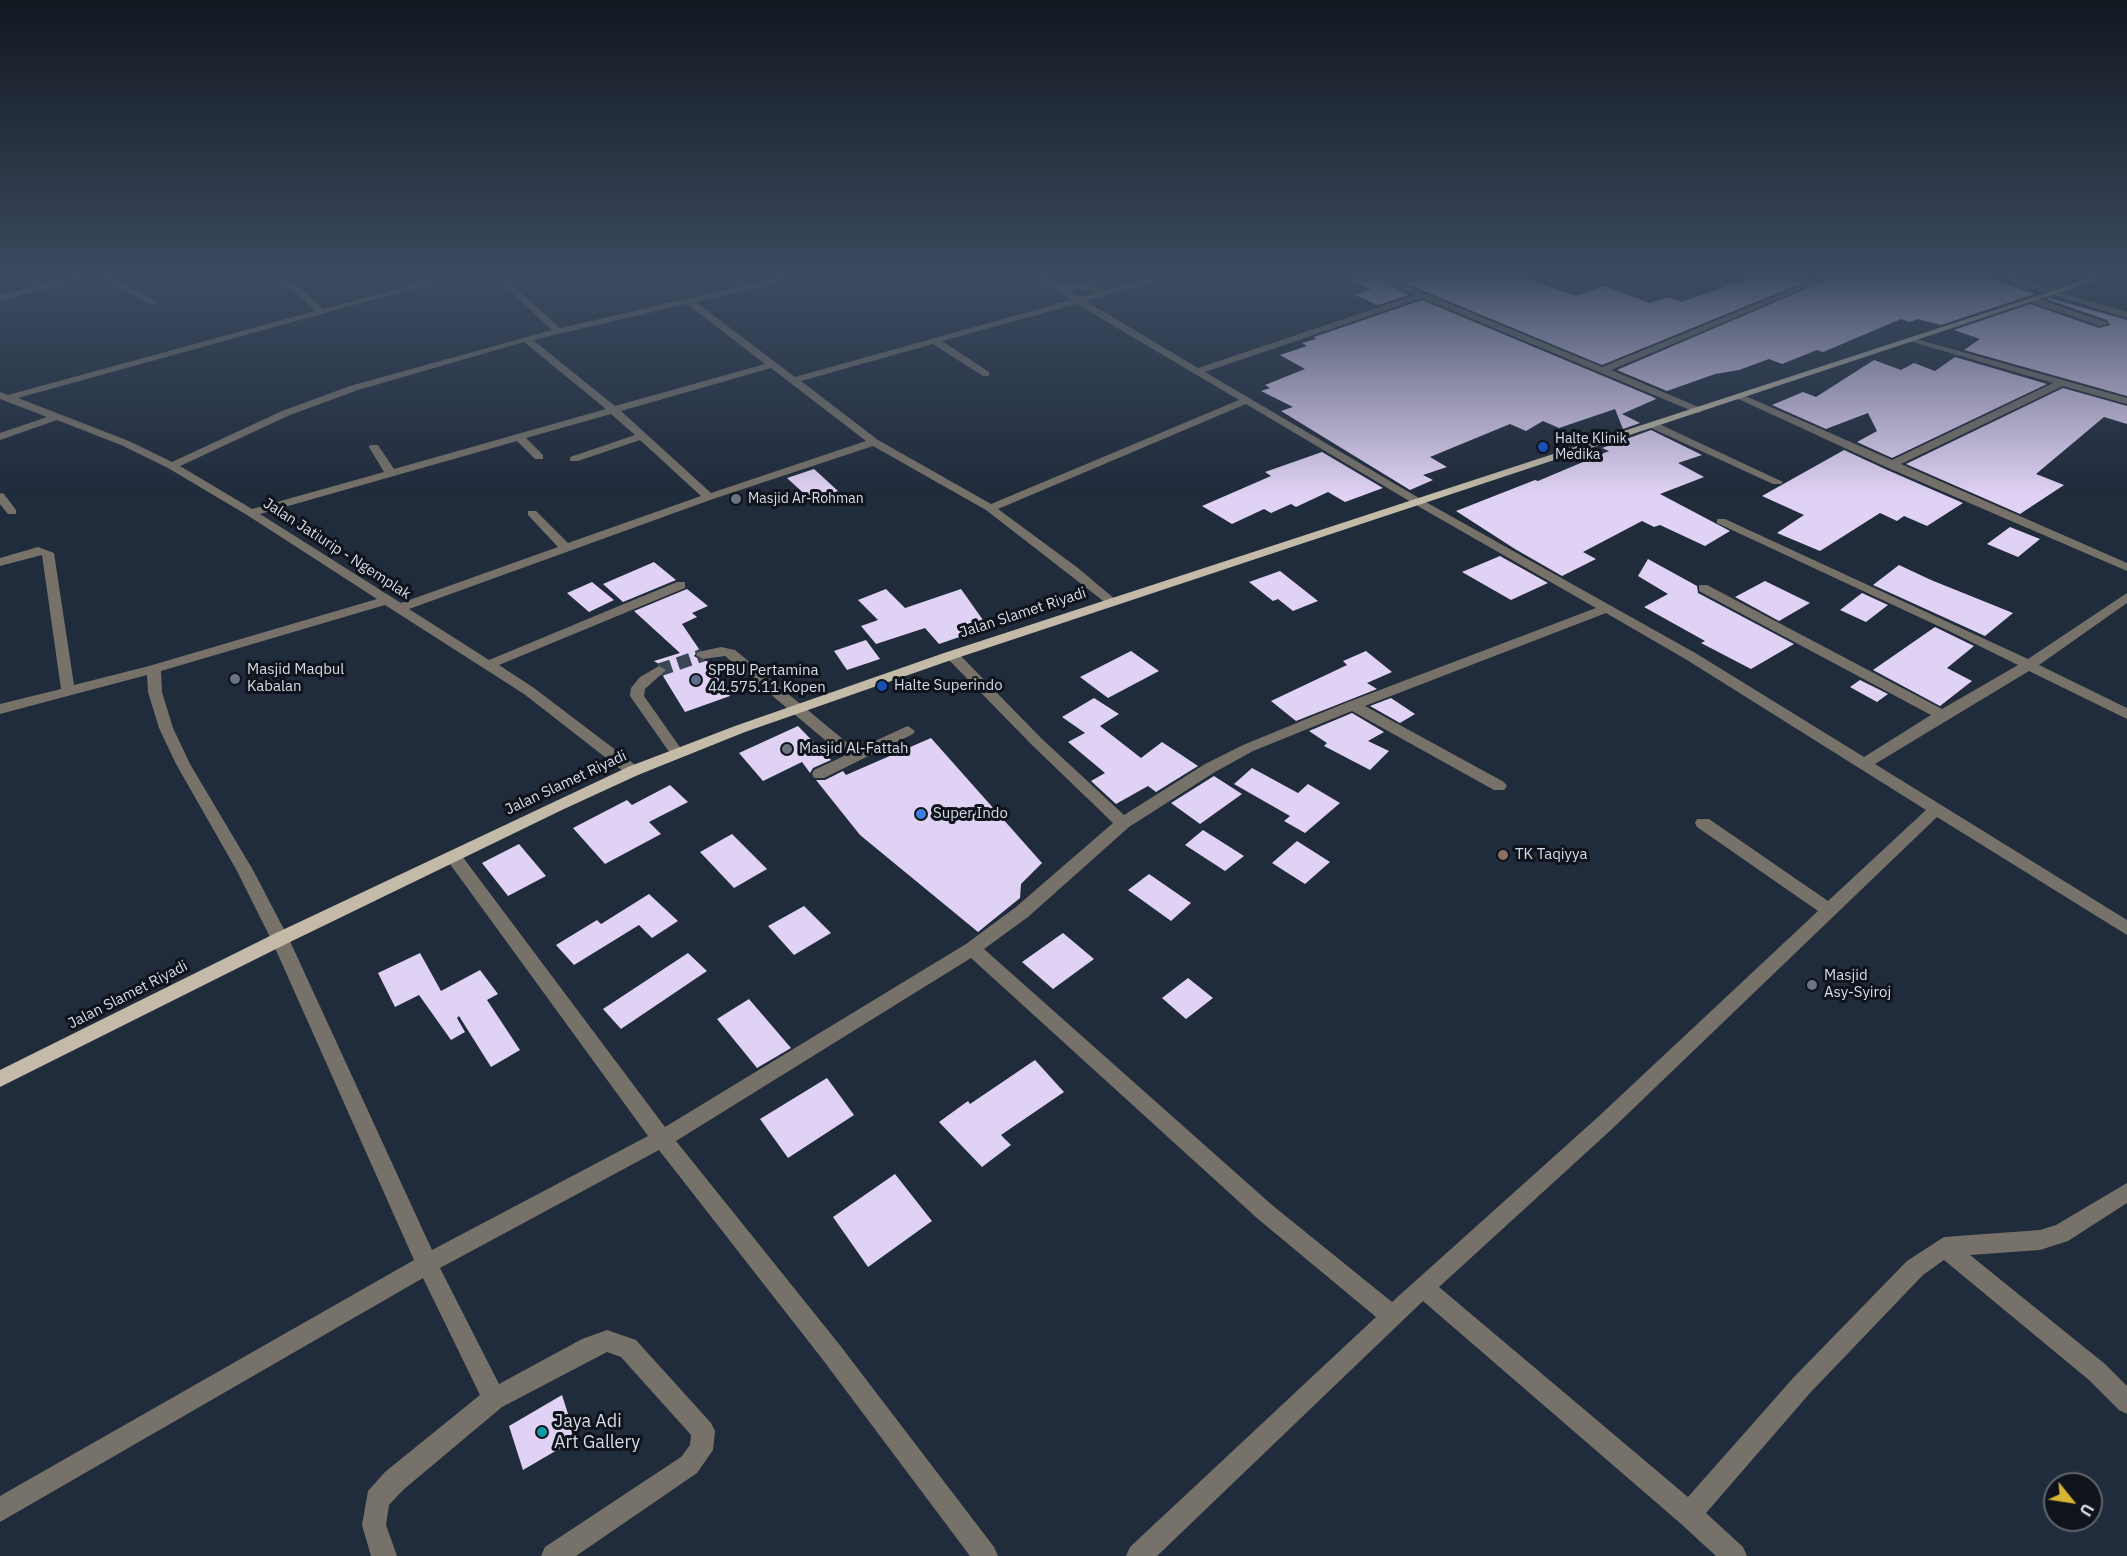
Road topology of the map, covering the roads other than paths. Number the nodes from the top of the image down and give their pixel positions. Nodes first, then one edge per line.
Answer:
1 (171, 352) edge
2 (483, 352) edge
3 (541, 352) edge
4 (756, 352) edge
5 (897, 352) edge
6 (951, 352) edge
7 (1165, 352) edge
8 (1255, 352) edge
9 (1559, 352) edge
10 (1647, 352) edge
11 (1873, 352) edge
12 (1955, 352) edge
13 (772, 364) junction
14 (1603, 370) junction
15 (1198, 371) junction
16 (986, 374) dead end
17 (794, 380) junction
18 (2061, 383) junction
19 (1737, 396) junction
20 (4, 397) edge
21 (1245, 401) junction
22 (2127, 401) edge
23 (612, 409) junction
24 (1697, 410) junction
25 (56, 417) junction
26 (1653, 425) junction
27 (518, 436) junction
28 (643, 436) junction
29 (0, 437) edge
30 (873, 442) junction
31 (374, 447) dead end
32 (539, 457) dead end
33 (574, 459) dead end
34 (1890, 465) junction
35 (172, 466) junction
36 (390, 472) junction
37 (1777, 482) dead end
38 (0, 496) edge
39 (709, 497) junction
40 (1420, 503) junction
41 (990, 508) junction
42 (12, 512) dead end
43 (251, 513) junction
44 (532, 513) dead end
45 (1721, 521) dead end
46 (566, 548) junction
47 (0, 562) edge
48 (2127, 567) edge
49 (681, 585) dead end
50 (1702, 588) dead end
51 (2127, 597) edge
52 (1111, 603) junction
53 (393, 604) junction
54 (1608, 608) junction
55 (703, 654) tunnel mouth
56 (952, 655) junction
57 (488, 665) junction
58 (2029, 665) junction
59 (154, 669) junction
60 (659, 670) tunnel mouth
61 (68, 691) junction
62 (1353, 705) junction
63 (794, 708) junction
64 (0, 710) edge
65 (2127, 714) edge
66 (1942, 715) junction
67 (908, 731) dead end
68 (677, 753) junction
69 (854, 756) junction
70 (1865, 764) junction
71 (633, 771) junction
72 (819, 774) dead end
73 (1499, 786) dead end
74 (1936, 809) junction
75 (1123, 823) junction
76 (1703, 823) dead end
77 (453, 856) junction
78 (1829, 910) junction
79 (2127, 928) edge
80 (280, 939) junction
81 (972, 949) junction
82 (0, 1079) edge
83 (662, 1139) junction
84 (2127, 1192) edge
85 (1944, 1247) junction
86 (427, 1264) junction
87 (1423, 1287) junction
88 (1393, 1317) junction
89 (494, 1399) junction
90 (2127, 1402) edge
91 (0, 1510) edge
92 (1689, 1514) junction
93 (384, 1556) edge
94 (554, 1556) edge
95 (985, 1556) edge
96 (1139, 1556) edge
97 (1734, 1556) edge

1 - 20 street
2 - 35 street
3 - 23 street
4 - 13 street
5 - 17 street
6 - 16 street
7 - 15 street
8 - 15 street
9 - 14 street
10 - 14 street
11 - 19 main road, Jalan Slamet Riyadi
12 - 18 street
13 - 17 street
13 - 23 street
14 - 24 street
15 - 21 street
17 - 30 street
18 - 22 street
18 - 34 street
19 - 24 main road, Jalan Slamet Riyadi
19 - 34 street
20 - 25 street, Jalan Jatiurip - Ngemplak
21 - 40 street
21 - 41 street
23 - 27 street
23 - 28 street
24 - 26 main road, Jalan Slamet Riyadi
25 - 29 street
25 - 35 street, Jalan Jatiurip - Ngemplak
26 - 37 street
26 - 40 main road, Jalan Slamet Riyadi
27 - 32 street
27 - 36 street
28 - 33 street
28 - 39 street
30 - 39 street
30 - 41 street
31 - 36 street
34 - 48 street
35 - 43 street, Jalan Jatiurip - Ngemplak
36 - 43 street
38 - 42 street
39 - 46 street
40 - 52 main road, Jalan Slamet Riyadi
40 - 54 street
41 - 52 street
43 - 53 street, Jalan Jatiurip - Ngemplak
44 - 46 street
45 - 58 street
46 - 53 street
47 - 61 street
49 - 57 street
50 - 66 street
51 - 58 street
52 - 56 main road, Jalan Slamet Riyadi
53 - 57 street, Jalan Jatiurip - Ngemplak
53 - 59 street
54 - 62 street
54 - 70 street
55 - 63 street
56 - 63 main road, Jalan Slamet Riyadi
56 - 75 street
57 - 71 street, Jalan Jatiurip - Ngemplak
58 - 65 street
58 - 66 street
59 - 61 street
59 - 80 street
60 - 68 street
61 - 64 street
62 - 73 street
62 - 75 street
63 - 68 main road, Jalan Slamet Riyadi
63 - 69 street
66 - 70 street
67 - 69 street
68 - 71 main road, Jalan Slamet Riyadi
69 - 72 street
70 - 74 street
71 - 77 main road, Jalan Slamet Riyadi
74 - 78 street
74 - 79 street
75 - 81 street
76 - 78 street
77 - 80 main road, Jalan Slamet Riyadi
77 - 83 street
78 - 87 street
80 - 82 main road, Jalan Slamet Riyadi
80 - 86 street
81 - 83 street
81 - 88 street
83 - 86 street
83 - 95 street
84 - 85 street
85 - 90 street
85 - 92 street
86 - 89 street
86 - 91 street
87 - 88 street
87 - 92 street
88 - 96 street
89 - 93 street
89 - 94 street
92 - 97 street

